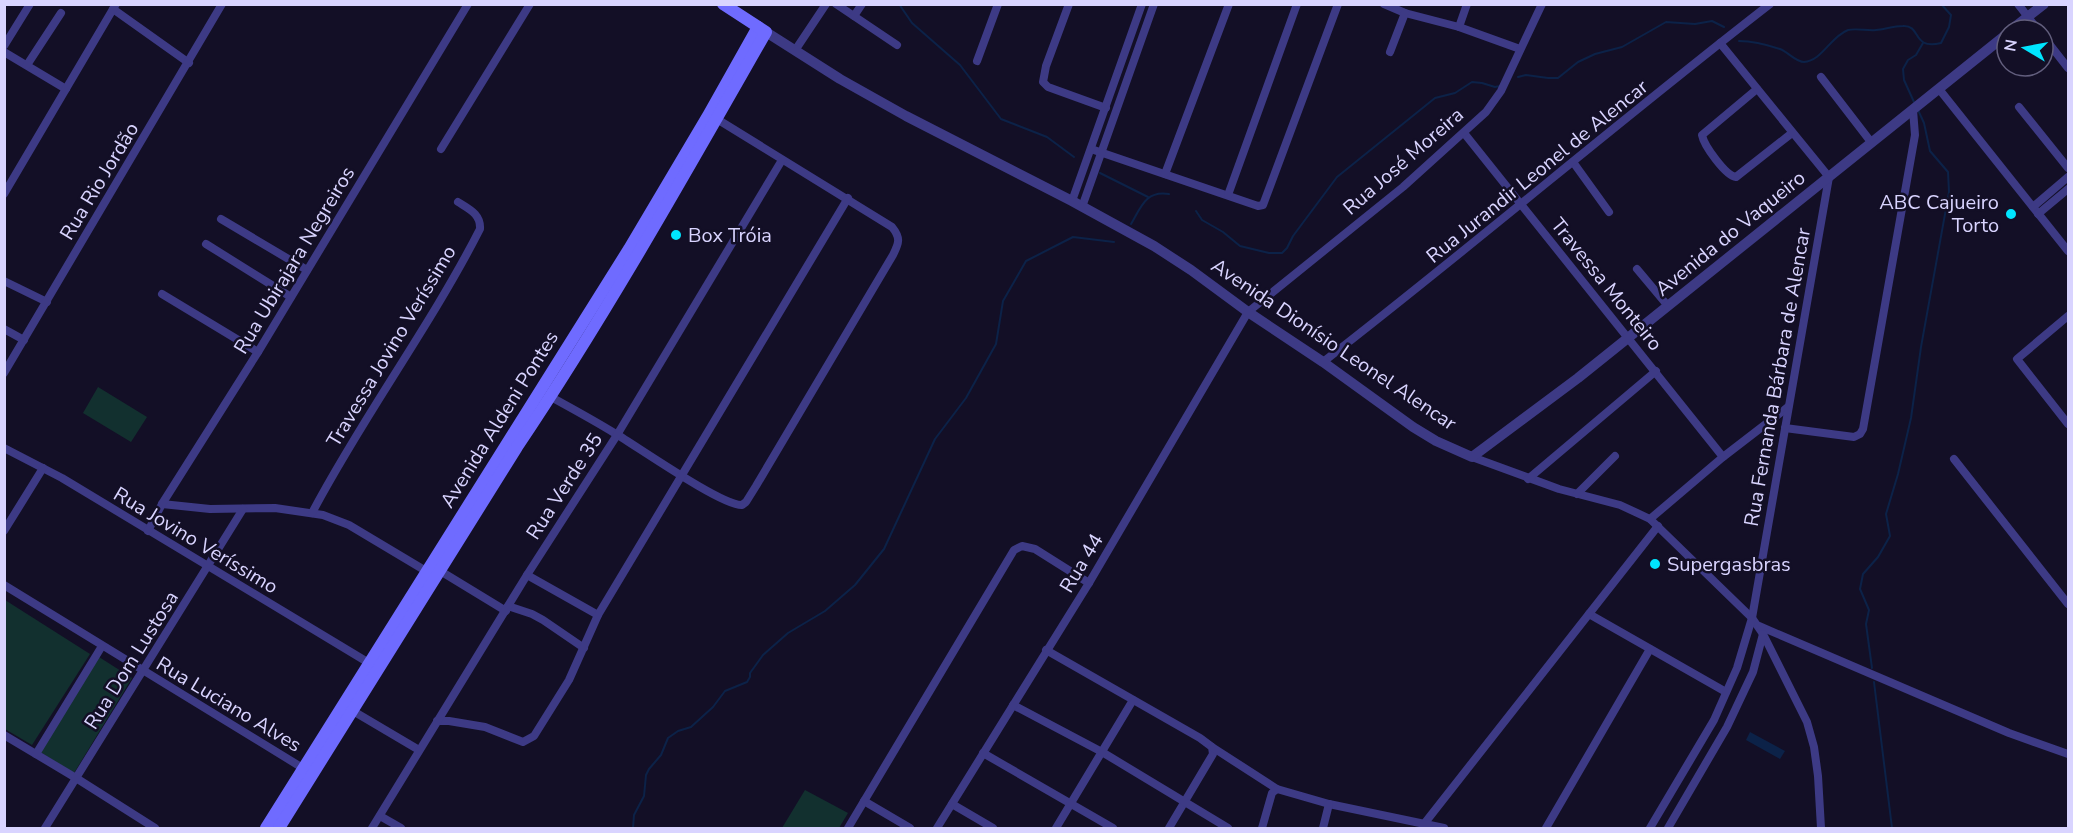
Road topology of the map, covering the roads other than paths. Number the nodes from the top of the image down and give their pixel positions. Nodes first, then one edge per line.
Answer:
1 (30, 4) edge
2 (222, 4) edge
3 (468, 4) edge
4 (530, 4) edge
5 (723, 4) edge
6 (826, 4) edge
7 (836, 4) edge
8 (862, 4) edge
9 (999, 4) edge
10 (1069, 4) edge
11 (1142, 4) edge
12 (1154, 4) edge
13 (1229, 4) edge
14 (1297, 4) edge
15 (1338, 4) edge
16 (1384, 4) edge
17 (1467, 4) edge
18 (1542, 4) edge
19 (1770, 4) edge
20 (2018, 4) edge
21 (2044, 4) edge
22 (115, 7) edge
23 (61, 13) dead end
24 (1405, 13) junction
25 (854, 16) junction
26 (2028, 17) joint
27 (1459, 27) junction
28 (762, 29) junction
29 (1720, 43) junction
30 (1995, 44) edge
31 (897, 45) dead end
32 (4, 46) edge
33 (796, 49) junction
34 (1520, 49) junction
35 (2055, 51) edge
36 (1390, 52) dead end
37 (7, 53) edge
38 (977, 61) dead end
39 (189, 63) junction
40 (4, 65) edge
41 (27, 65) junction
42 (2068, 68) edge
43 (1821, 77) dead end
44 (66, 89) junction
45 (1757, 89) junction
46 (1939, 89) junction
47 (2019, 107) dead end
48 (1106, 108) junction
49 (1915, 108) junction
50 (713, 117) junction
51 (1464, 133) junction
52 (1792, 133) junction
53 (1871, 142) junction
54 (441, 149) dead end
55 (1091, 149) junction
56 (1101, 153) junction
57 (782, 160) junction
58 (1573, 162) junction
59 (2068, 168) edge
60 (1165, 174) junction
61 (1829, 177) junction
62 (2068, 177) edge
63 (6, 189) edge
64 (2068, 189) edge
65 (1228, 195) junction
66 (848, 198) junction
67 (1072, 201) junction
68 (458, 202) dead end
69 (1522, 204) junction
70 (1082, 207) junction
71 (2035, 210) junction
72 (1609, 212) dead end
73 (221, 219) dead end
74 (206, 244) dead end
75 (2068, 251) edge
76 (1637, 269) dead end
77 (307, 270) junction
78 (4, 281) edge
79 (162, 294) dead end
80 (291, 297) junction
81 (47, 302) junction
82 (1668, 306) junction
83 (1248, 312) junction
84 (2068, 316) edge
85 (4, 329) edge
86 (1628, 338) junction
87 (24, 340) junction
88 (258, 352) junction
89 (1323, 362) junction
90 (1656, 371) junction
91 (4, 373) edge
92 (551, 397) junction
93 (1788, 407) junction
94 (2068, 424) edge
95 (1785, 428) junction
96 (617, 435) junction
97 (4, 448) edge
98 (1615, 456) dead end
99 (1723, 457) junction
100 (1472, 458) junction
101 (1954, 459) dead end
102 (43, 468) junction
103 (682, 476) junction
104 (1528, 479) junction
105 (1576, 494) junction
106 (162, 504) junction
107 (243, 509) junction
108 (312, 513) junction
109 (1650, 519) junction
110 (1658, 526) junction
111 (4, 531) edge
112 (148, 531) junction
113 (209, 567) junction
114 (433, 571) junction
115 (527, 575) junction
116 (1089, 583) junction
117 (4, 585) edge
118 (2068, 604) edge
119 (507, 609) junction
120 (1589, 614) junction
121 (598, 615) junction
122 (1755, 622) junction
123 (1763, 634) junction
124 (102, 646) junction
125 (584, 648) junction
126 (1650, 649) junction
127 (1046, 650) junction
128 (369, 663) junction
129 (143, 671) junction
130 (1726, 692) junction
131 (1133, 700) junction
132 (1013, 705) junction
133 (353, 711) junction
134 (437, 721) junction
135 (4, 735) edge
136 (1212, 747) junction
137 (419, 750) junction
138 (1102, 752) junction
139 (983, 753) junction
140 (36, 754) junction
141 (2068, 754) edge
142 (309, 772) junction
143 (76, 778) junction
144 (1277, 789) junction
145 (864, 801) junction
146 (1071, 803) junction
147 (1185, 803) junction
148 (952, 804) junction
149 (1329, 804) junction
150 (380, 816) junction
151 (1424, 824) junction
152 (45, 828) edge
153 (155, 828) edge
154 (266, 828) edge
155 (279, 828) edge
156 (372, 828) edge
157 (401, 828) edge
158 (848, 828) edge
159 (910, 828) edge
160 (937, 828) edge
161 (993, 828) edge
162 (1056, 828) edge
163 (1113, 828) edge
164 (1169, 828) edge
165 (1228, 828) edge
166 (1262, 828) edge
167 (1323, 828) edge
168 (1444, 828) edge
169 (1546, 828) edge
170 (1650, 828) edge
171 (1668, 828) edge
172 (1821, 828) edge

1 - 32 street
2 - 39 street, Rua Rio Jordão
3 - 77 street, Rua Ubirajara Negreiros
4 - 54 street
5 - 28 main road, Avenida Dionísio Leonel Alencar
6 - 33 street
7 - 25 street
8 - 25 street
9 - 38 street
10 - 48 street
11 - 48 street
12 - 56 street
13 - 60 street
14 - 65 street
15 - 65 street
16 - 24 street
17 - 27 street
18 - 34 street, Rua José Moreira
19 - 29 street, Rua Jurandir Leonel de Alencar
20 - 26 street
21 - 26 street
22 - 39 street
22 - 44 street
23 - 41 street
24 - 27 street
24 - 36 street
25 - 31 street
27 - 34 street
28 - 33 street, Avenida Dionísio Leonel Alencar
28 - 50 main road, Avenida Aldeni Pontes
29 - 45 street
29 - 58 street, Rua Jurandir Leonel de Alencar
30 - 46 street, Avenida do Vaqueiro
33 - 67 street, Avenida Dionísio Leonel Alencar
34 - 51 street, Rua José Moreira
35 - 42 street
37 - 40 street
37 - 41 street
39 - 81 street, Rua Rio Jordão
41 - 44 street
43 - 53 street
44 - 63 street
45 - 52 street
45 - 52 street
46 - 49 street, Avenida do Vaqueiro
46 - 71 street
47 - 59 street
48 - 55 street
49 - 53 street, Avenida do Vaqueiro
49 - 95 street
50 - 57 street
50 - 92 main road, Avenida Aldeni Pontes
50 - 114 main road, Avenida Aldeni Pontes
51 - 69 street, Travessa Monteiro
51 - 83 street, Rua José Moreira
52 - 61 street
53 - 61 street, Avenida do Vaqueiro
55 - 56 street
55 - 67 street
56 - 60 street
56 - 70 street
57 - 66 street
57 - 96 street, Rua Verde 35
58 - 69 street, Rua Jurandir Leonel de Alencar
58 - 72 street
60 - 65 street
61 - 82 street, Avenida do Vaqueiro
61 - 93 street, Rua Fernanda Bárbara de Alencar
62 - 71 street
64 - 71 street
66 - 103 street
66 - 103 street
67 - 70 street, Avenida Dionísio Leonel Alencar
68 - 108 street, Travessa Jovino Veríssimo
69 - 86 street, Travessa Monteiro
69 - 89 street, Rua Jurandir Leonel de Alencar
70 - 83 street, Avenida Dionísio Leonel Alencar
71 - 75 street
73 - 77 street
74 - 80 street
76 - 82 street
77 - 80 street, Rua Ubirajara Negreiros
78 - 81 street
79 - 88 street
80 - 88 street, Rua Ubirajara Negreiros
81 - 87 street, Rua Rio Jordão
82 - 86 street, Avenida do Vaqueiro
83 - 89 street, Avenida Dionísio Leonel Alencar
83 - 116 street, Rua 44
84 - 94 street
85 - 87 street
86 - 90 street, Travessa Monteiro
86 - 100 street, Avenida do Vaqueiro
87 - 91 street, Rua Rio Jordão
88 - 106 street, Rua Ubirajara Negreiros
89 - 100 street, Avenida Dionísio Leonel Alencar
90 - 99 street, Travessa Monteiro
90 - 104 street
92 - 96 street
92 - 114 main road, Avenida Aldeni Pontes
93 - 95 street, Rua Fernanda Bárbara de Alencar
93 - 99 street
95 - 122 street, Rua Fernanda Bárbara de Alencar
96 - 103 street
96 - 115 street, Rua Verde 35
97 - 102 street, Rua Jovino Veríssimo
98 - 105 street
99 - 109 street
100 - 104 street, Avenida Dionísio Leonel Alencar
101 - 118 street
102 - 111 street
102 - 112 street, Rua Jovino Veríssimo
103 - 121 street
104 - 105 street, Avenida Dionísio Leonel Alencar
105 - 109 street, Avenida Dionísio Leonel Alencar
106 - 107 street
106 - 112 street, Rua Ubirajara Negreiros
107 - 108 street
107 - 113 street, Rua Dom Lustosa
108 - 114 street
109 - 110 street, Avenida Dionísio Leonel Alencar
110 - 120 street
110 - 122 street, Avenida Dionísio Leonel Alencar
112 - 113 street, Rua Jovino Veríssimo
113 - 128 street, Rua Jovino Veríssimo
113 - 129 street, Rua Dom Lustosa
114 - 119 street
114 - 128 main road, Avenida Aldeni Pontes
114 - 133 main road, Avenida Aldeni Pontes
115 - 119 street, Rua Verde 35
115 - 121 street
116 - 127 street, Rua 44
116 - 145 street
117 - 124 street, Rua Luciano Alves
119 - 125 street
119 - 134 street, Rua Verde 35
120 - 126 street
120 - 151 street
121 - 125 street
122 - 123 street, Avenida Dionísio Leonel Alencar
122 - 130 street, Rua Fernanda Bárbara de Alencar
122 - 141 street
123 - 171 street
123 - 172 street, Avenida Dionísio Leonel Alencar
124 - 129 street, Rua Luciano Alves
124 - 140 street
125 - 134 street
126 - 130 street
126 - 169 street
127 - 131 street
127 - 132 street, Rua 44
128 - 142 main road, Avenida Aldeni Pontes
129 - 142 street, Rua Luciano Alves
129 - 143 street, Rua Dom Lustosa
130 - 170 street, Rua Fernanda Bárbara de Alencar
131 - 136 street
131 - 138 street
132 - 138 street
132 - 139 street, Rua 44
133 - 137 street
133 - 142 main road, Avenida Aldeni Pontes
134 - 137 street, Rua Verde 35
135 - 140 street
136 - 144 street
136 - 147 street
137 - 150 street, Rua Verde 35
138 - 146 street
138 - 147 street
139 - 146 street
139 - 148 street, Rua 44
140 - 143 street
142 - 154 main road, Avenida Aldeni Pontes
142 - 155 main road, Avenida Aldeni Pontes
143 - 152 street, Rua Dom Lustosa
143 - 153 street
144 - 149 street
144 - 166 street
145 - 158 street
145 - 159 street
146 - 162 street
146 - 163 street
147 - 164 street
147 - 165 street
148 - 160 street, Rua 44
148 - 161 street
149 - 151 street
149 - 167 street
150 - 156 street, Rua Verde 35
150 - 157 street
151 - 168 street

